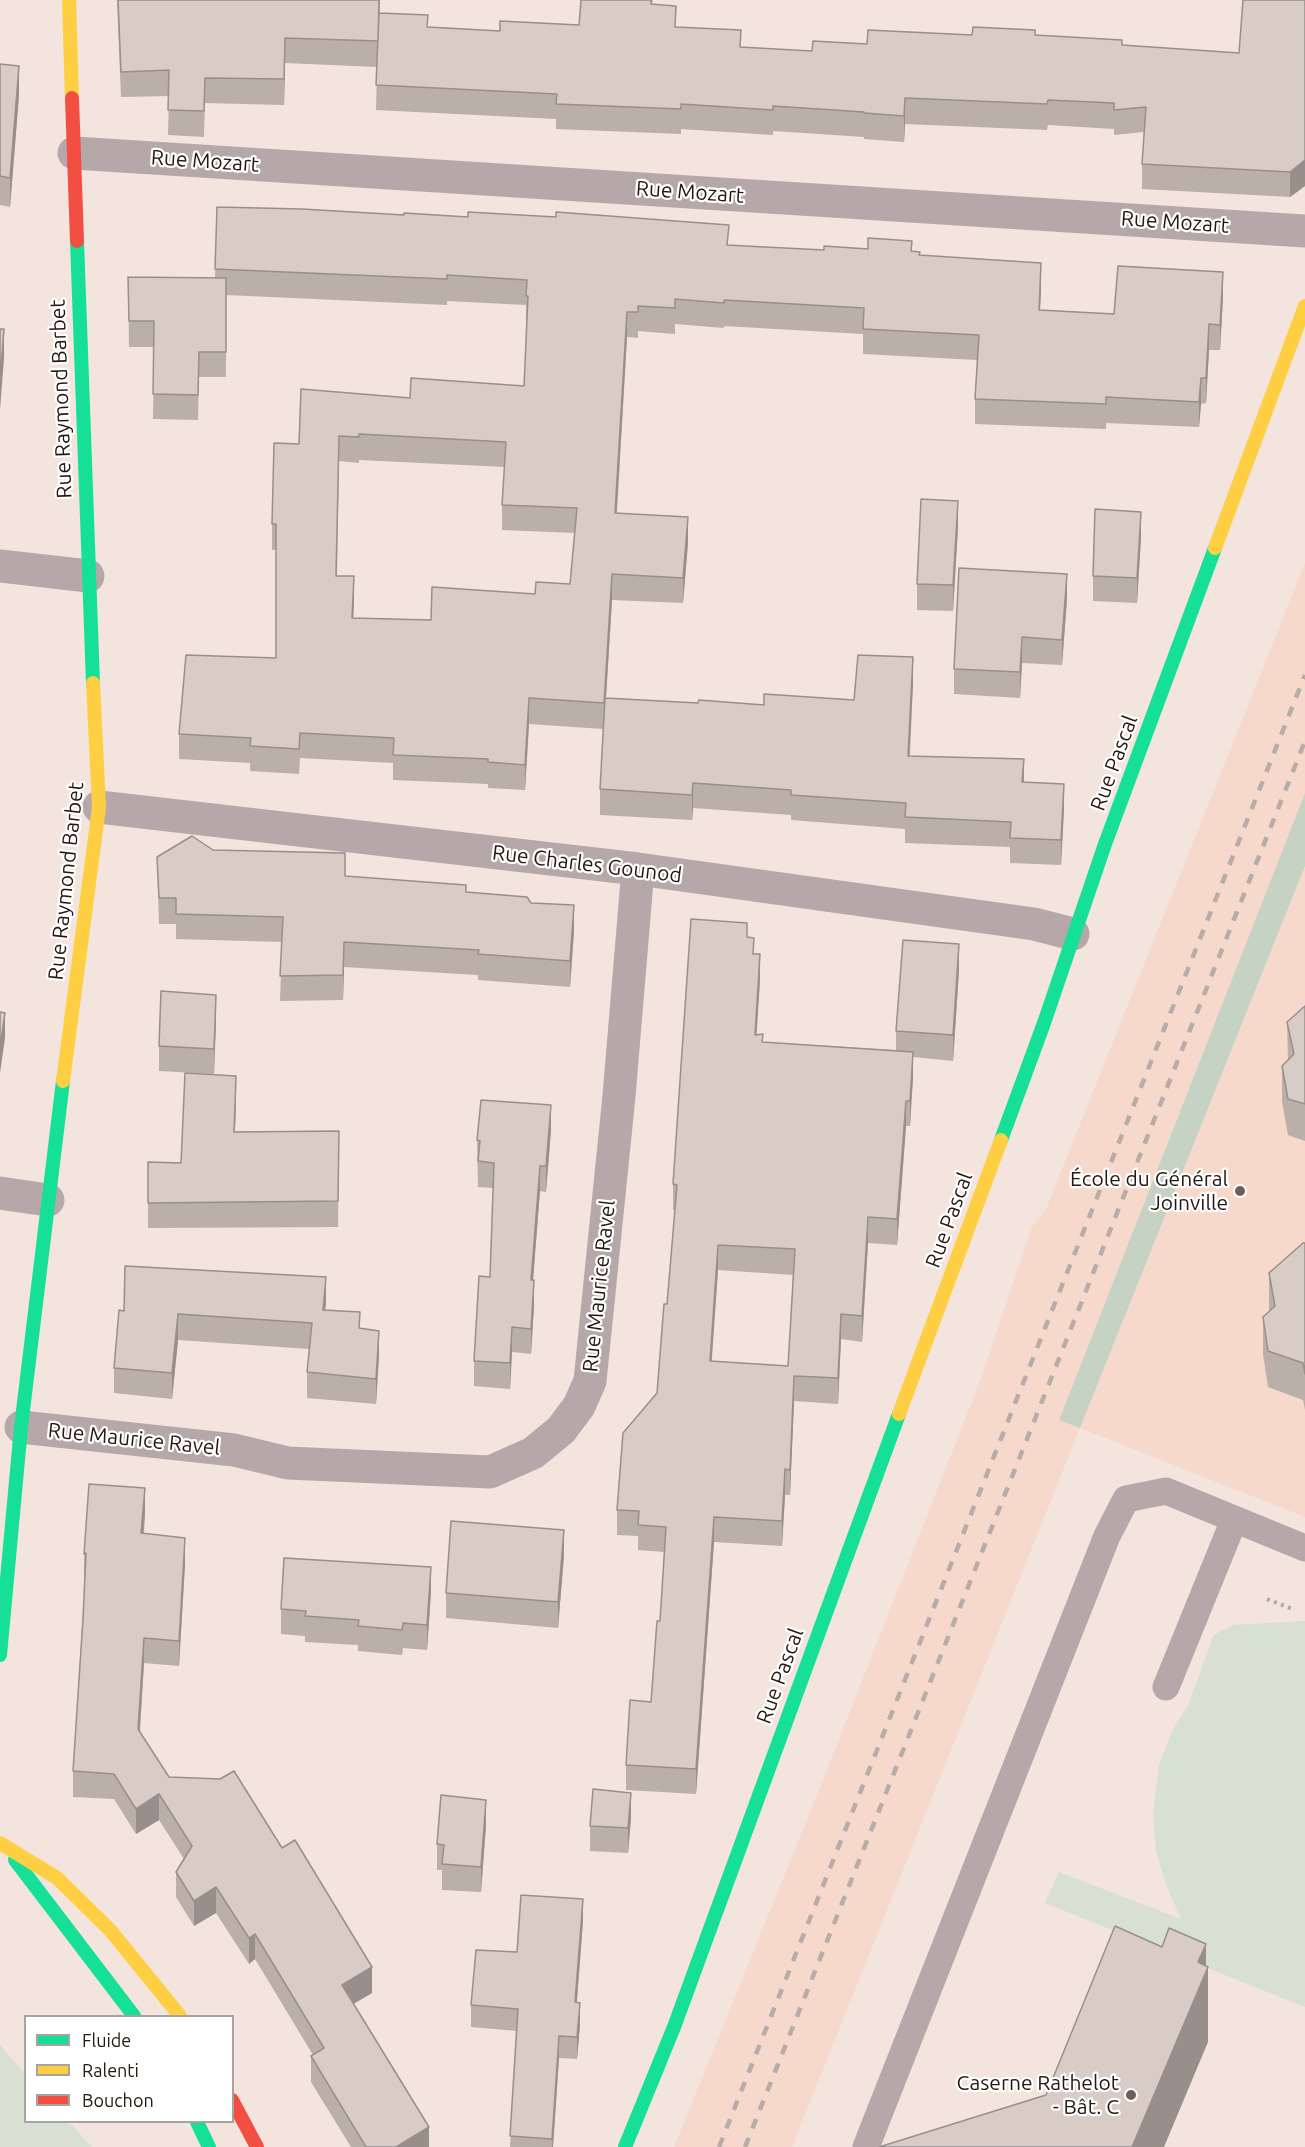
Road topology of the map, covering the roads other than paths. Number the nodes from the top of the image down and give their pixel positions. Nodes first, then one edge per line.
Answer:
1 (69, 0) edge
2 (74, 153) junction
3 (1305, 231) edge
4 (1305, 306) edge
5 (0, 566) edge
6 (88, 576) junction
7 (99, 807) junction
8 (638, 869) junction
9 (1073, 934) junction
10 (0, 1193) edge
11 (48, 1200) junction
12 (21, 1428) junction
13 (1234, 1520) junction
14 (1305, 1548) edge
15 (0, 1655) edge
16 (1166, 1687) dead end
17 (1, 1844) edge
18 (133, 2015) edge
19 (179, 2015) edge
20 (234, 2104) edge
21 (198, 2123) edge
22 (209, 2147) edge
23 (257, 2147) edge
24 (625, 2147) edge
25 (866, 2147) edge

1 - 2 street, Rue Raymond Barbet
2 - 3 street, Rue Mozart
2 - 6 street, Rue Raymond Barbet
4 - 9 street, Rue Pascal
5 - 6 street
6 - 7 street, Rue Raymond Barbet
7 - 8 street, Rue Charles Gounod
7 - 11 street, Rue Raymond Barbet
8 - 9 street, Rue Charles Gounod
8 - 12 street, Rue Maurice Ravel
9 - 24 street, Rue Pascal
10 - 11 street
11 - 12 street, Rue Raymond Barbet
12 - 15 street, Rue Raymond Barbet
13 - 14 lane
13 - 16 lane
13 - 25 lane
17 - 18 street
17 - 19 street
20 - 23 street
21 - 22 street

